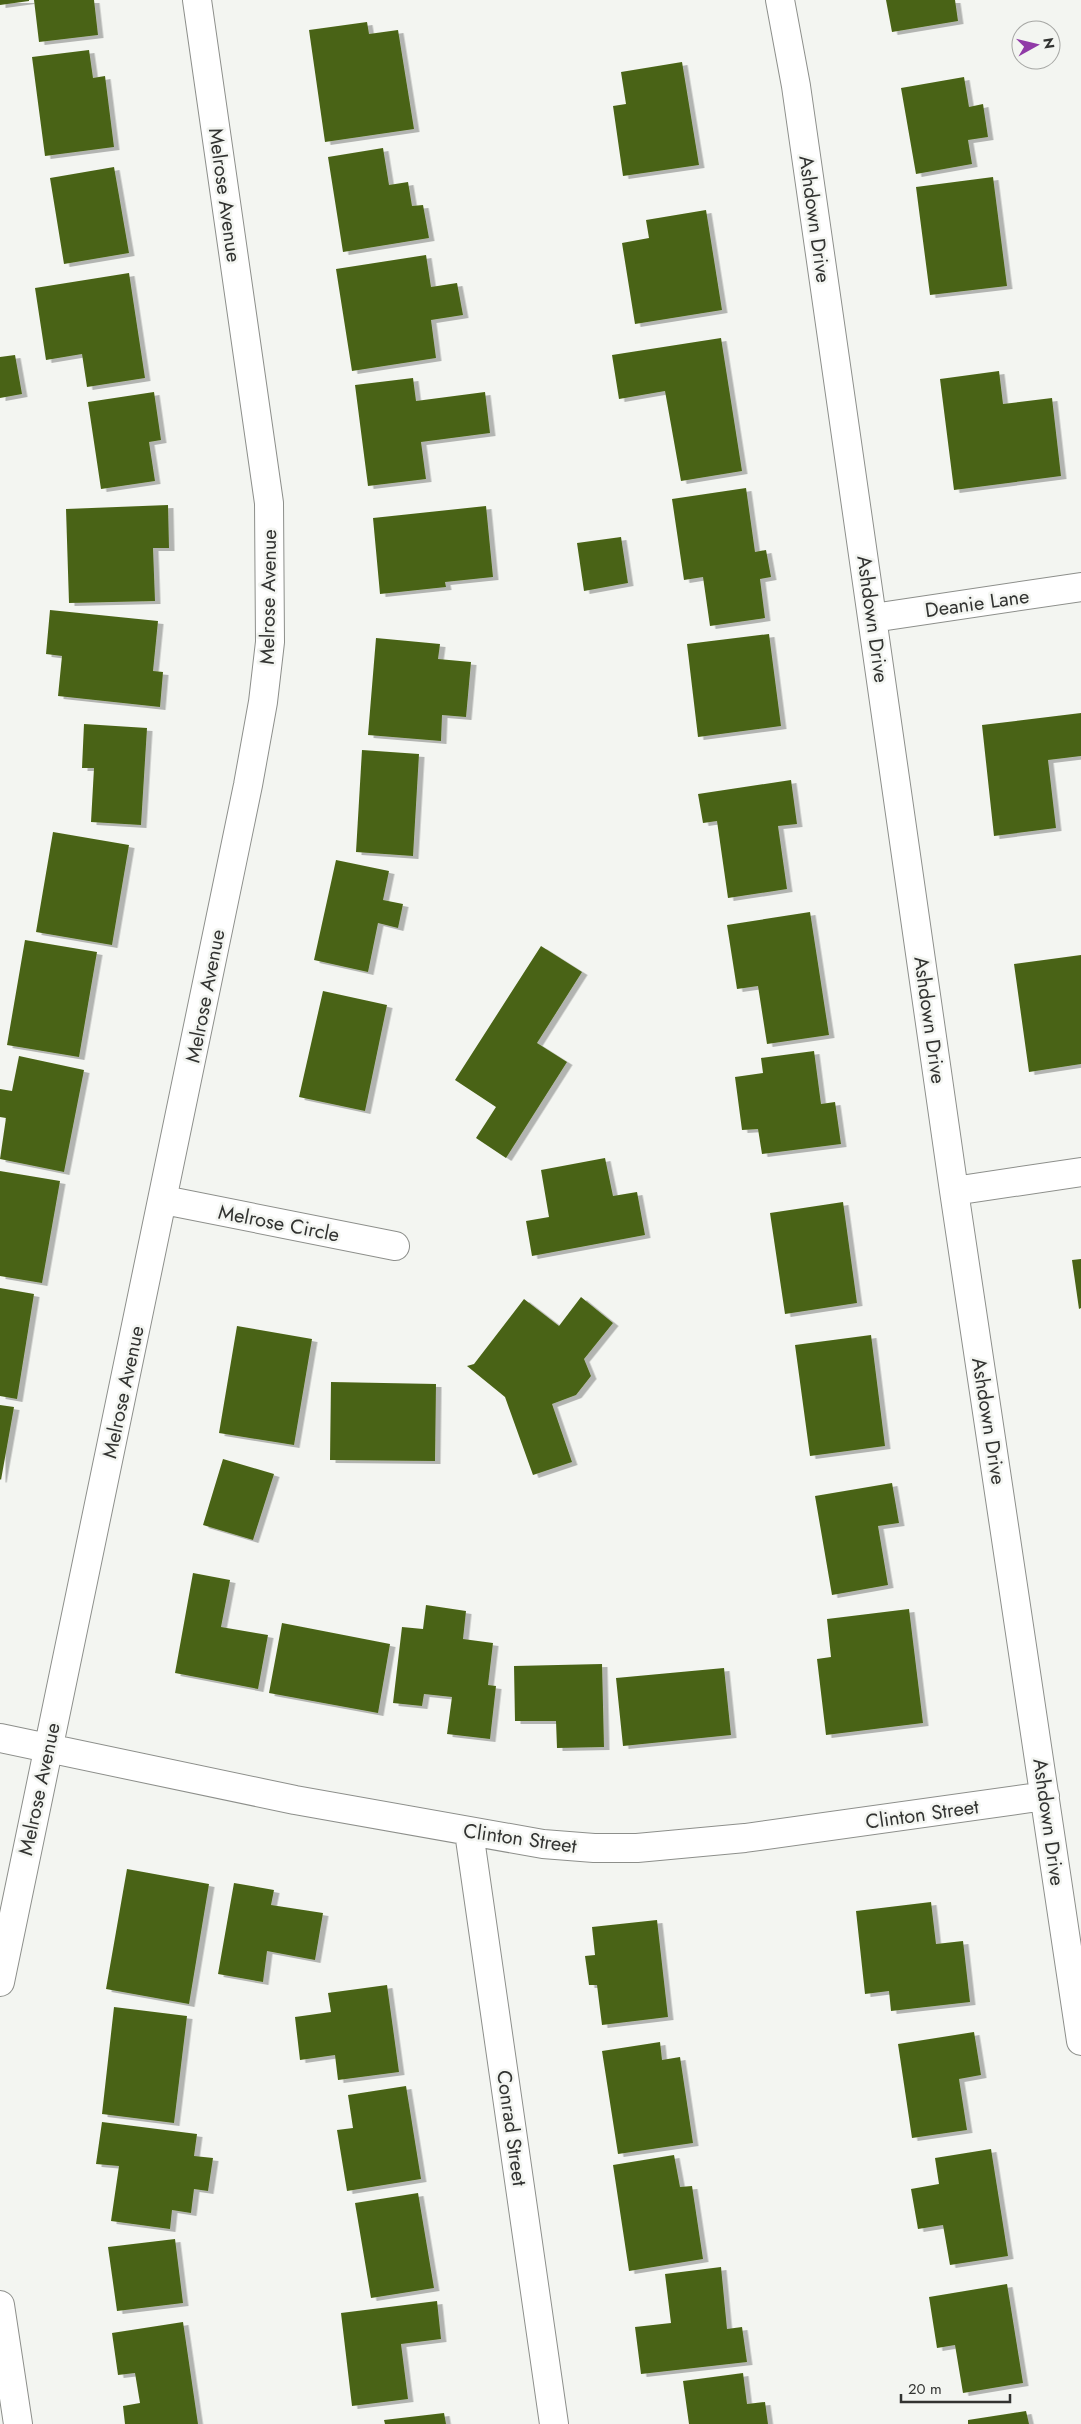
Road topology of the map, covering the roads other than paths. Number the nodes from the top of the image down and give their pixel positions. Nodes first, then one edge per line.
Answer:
1 (197, 0) edge
2 (780, 0) edge
3 (1081, 587) edge
4 (873, 618) junction
5 (1081, 1172) edge
6 (954, 1191) junction
7 (164, 1200) junction
8 (395, 1246) dead end
9 (0, 1738) edge
10 (47, 1748) junction
11 (1045, 1796) junction
12 (469, 1832) junction
13 (0, 1982) edge
14 (1081, 2041) edge
15 (0, 2305) edge
16 (18, 2424) edge
17 (554, 2424) edge

1 - 7 street, Melrose Avenue
2 - 4 street, Ashdown Drive
3 - 4 street, Deanie Lane
4 - 6 street, Ashdown Drive
5 - 6 street
6 - 11 street, Ashdown Drive
7 - 8 street, Melrose Circle
7 - 10 street, Melrose Avenue
9 - 10 street, Clinton Street
10 - 12 street, Clinton Street
10 - 13 street, Melrose Avenue
11 - 12 street, Clinton Street
11 - 14 street, Ashdown Drive
12 - 17 street, Conrad Street
15 - 16 street

